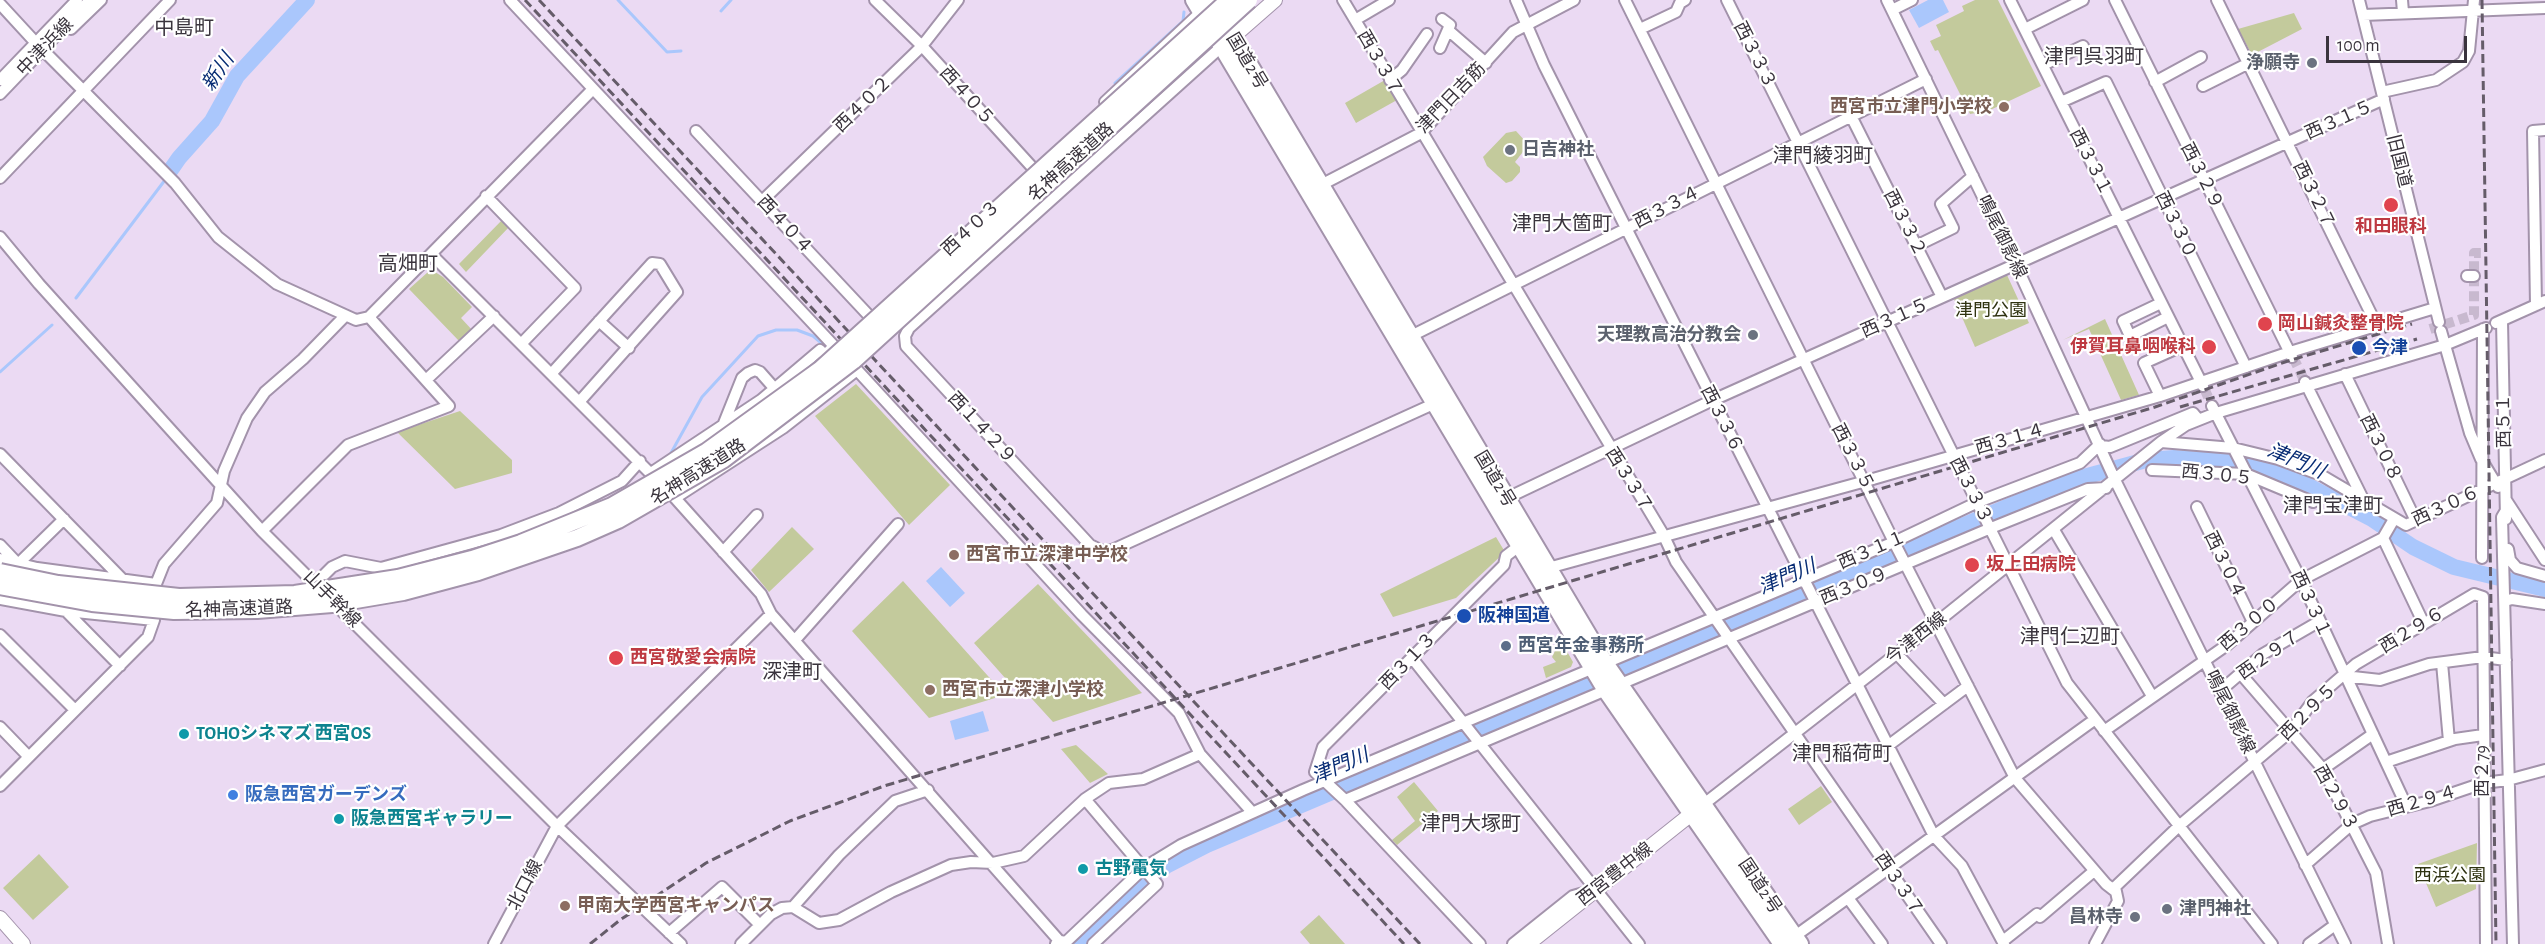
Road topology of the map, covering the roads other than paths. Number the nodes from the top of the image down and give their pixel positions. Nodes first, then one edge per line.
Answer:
1 (67, 0) edge
2 (77, 0) edge
3 (90, 0) edge
4 (101, 0) edge
5 (170, 0) edge
6 (510, 0) edge
7 (875, 0) edge
8 (958, 0) edge
9 (1229, 0) edge
10 (1249, 0) edge
11 (1275, 0) edge
12 (1343, 0) edge
13 (1389, 0) edge
14 (1516, 0) edge
15 (1574, 0) edge
16 (1625, 0) edge
17 (1685, 0) edge
18 (1727, 0) edge
19 (1912, 0) edge
20 (2010, 0) edge
21 (2083, 0) edge
22 (2115, 0) edge
23 (2217, 0) edge
24 (2359, 0) edge
25 (2402, 0) edge
26 (0, 4) edge
27 (1202, 4) edge
28 (2496, 4) edge
29 (1890, 5) edge
30 (2474, 5) edge
31 (2545, 8) edge
32 (2403, 12) junction
33 (2545, 14) edge
34 (2362, 15) junction
35 (1442, 19) dead end
36 (1355, 20) junction
37 (1525, 25) junction
38 (1640, 29) junction
39 (2025, 29) junction
40 (1448, 30) junction
41 (1421, 37) dead end
42 (1227, 42) junction
43 (39, 46) junction
44 (922, 46) junction
45 (2083, 46) dead end
46 (1440, 48) dead end
47 (2201, 57) dead end
48 (1486, 63) junction
49 (2248, 63) junction
50 (2043, 65) junction
51 (1926, 79) junction
52 (0, 80) edge
53 (1390, 80) junction
54 (2155, 81) junction
55 (2203, 86) dead end
56 (593, 89) junction
57 (83, 91) junction
58 (0, 94) edge
59 (2383, 96) junction
60 (2061, 102) junction
61 (1851, 116) junction
62 (2545, 130) edge
63 (696, 131) dead end
64 (1421, 133) junction
65 (1798, 142) junction
66 (2289, 142) junction
67 (1034, 169) junction
68 (1973, 176) junction
69 (0, 178) edge
70 (2204, 180) junction
71 (1716, 183) junction
72 (1321, 185) junction
73 (1058, 194) junction
74 (486, 196) junction
75 (2163, 199) junction
76 (762, 201) junction
77 (2120, 219) junction
78 (1626, 228) junction
79 (0, 237) edge
80 (1916, 246) junction
81 (431, 254) junction
82 (2016, 265) junction
83 (1512, 285) junction
84 (1942, 297) junction
85 (2161, 303) junction
86 (2541, 303) edge
87 (2435, 308) junction
88 (345, 316) junction
89 (494, 316) junction
90 (369, 317) junction
91 (2168, 317) junction
92 (873, 320) joint
93 (599, 321) junction
94 (1887, 321) junction
95 (2378, 326) junction
96 (1409, 338) junction
97 (522, 343) junction
98 (2445, 345) junction
99 (2182, 346) junction
100 (629, 348) junction
101 (823, 353) junction
102 (2291, 355) junction
103 (1804, 360) junction
104 (2247, 367) junction
105 (552, 373) junction
106 (2345, 374) junction
107 (846, 378) junction
108 (426, 380) junction
109 (2306, 384) junction
110 (2202, 385) junction
111 (775, 389) junction
112 (2160, 396) junction
113 (1713, 400) junction
114 (580, 401) junction
115 (1441, 401) junction
116 (2214, 410) junction
117 (2088, 416) junction
118 (2198, 419) junction
119 (722, 428) junction
120 (2101, 445) junction
121 (2157, 445) junction
122 (1609, 448) junction
123 (2234, 451) junction
124 (0, 454) edge
125 (1954, 455) junction
126 (2545, 460) edge
127 (640, 461) junction
128 (2482, 461) junction
129 (2152, 470) dead end
130 (651, 473) junction
131 (2246, 474) junction
132 (2114, 478) junction
133 (2500, 480) junction
134 (1866, 481) junction
135 (222, 488) junction
136 (2106, 488) junction
137 (2480, 490) junction
138 (2504, 497) junction
139 (675, 498) junction
140 (1507, 498) junction
141 (2363, 499) junction
142 (1978, 502) junction
143 (2313, 502) dead end
144 (1767, 507) junction
145 (2197, 507) dead end
146 (2505, 512) junction
147 (758, 515) dead end
148 (64, 519) junction
149 (2394, 519) junction
150 (2416, 520) junction
151 (898, 524) dead end
152 (1990, 526) junction
153 (2054, 530) junction
154 (262, 531) junction
155 (1663, 534) junction
156 (2383, 538) junction
157 (1894, 542) junction
158 (0, 545) edge
159 (1519, 546) junction
160 (723, 552) junction
161 (2482, 558) dead end
162 (0, 559) edge
163 (2545, 560) edge
164 (18, 564) junction
165 (1907, 564) junction
166 (2009, 565) junction
167 (1548, 568) junction
168 (0, 572) edge
169 (2545, 576) edge
170 (1803, 578) junction
171 (2301, 580) junction
172 (0, 582) edge
173 (125, 582) junction
174 (316, 582) junction
175 (156, 584) junction
176 (0, 586) edge
177 (2483, 597) joint
178 (0, 599) edge
179 (2505, 601) junction
180 (1815, 602) junction
181 (2545, 604) edge
182 (66, 611) junction
183 (771, 614) junction
184 (1717, 618) junction
185 (154, 620) junction
186 (2319, 621) junction
187 (2253, 622) junction
188 (2423, 622) junction
189 (1936, 623) junction
190 (0, 635) edge
191 (1728, 636) junction
192 (795, 640) junction
193 (1897, 654) junction
194 (2483, 657) junction
195 (1412, 658) junction
196 (2204, 660) junction
197 (2506, 660) junction
198 (2442, 663) junction
199 (120, 666) junction
200 (2240, 673) junction
201 (2344, 676) junction
202 (1606, 677) junction
203 (1858, 683) junction
204 (1968, 686) junction
205 (2220, 691) junction
206 (2152, 696) junction
207 (1944, 704) junction
208 (75, 710) junction
209 (2094, 720) junction
210 (1467, 725) junction
211 (0, 727) edge
212 (2104, 731) junction
213 (2291, 731) junction
214 (1794, 733) junction
215 (2373, 734) junction
216 (2483, 735) junction
217 (1479, 741) junction
218 (2449, 741) junction
219 (1889, 745) junction
220 (1200, 754) junction
221 (29, 757) junction
222 (2255, 762) junction
223 (2386, 762) junction
224 (2323, 769) junction
225 (2545, 770) edge
226 (2015, 778) junction
227 (2508, 780) junction
228 (2483, 783) junction
229 (1327, 784) junction
230 (0, 786) edge
231 (928, 790) junction
232 (1085, 799) junction
233 (1344, 799) junction
234 (2406, 806) junction
235 (1698, 809) junction
236 (1252, 812) junction
237 (2352, 824) junction
238 (2180, 825) junction
239 (557, 826) junction
240 (1934, 836) junction
241 (993, 863) junction
242 (2305, 866) junction
243 (1145, 867) junction
244 (1889, 868) junction
245 (2094, 871) junction
246 (1594, 890) junction
247 (2115, 891) junction
248 (1848, 898) junction
249 (793, 907) junction
250 (0, 918) edge
251 (2335, 925) junction
252 (760, 926) junction
253 (669, 933) junction
254 (1790, 942) edge
255 (1059, 943) edge
256 (2003, 943) edge
257 (24, 944) edge
258 (494, 944) edge
259 (681, 944) edge
260 (741, 944) edge
261 (1093, 944) edge
262 (1480, 944) edge
263 (1513, 944) edge
264 (1528, 944) edge
265 (1538, 944) edge
266 (1639, 944) edge
267 (1882, 944) edge
268 (1941, 944) edge
269 (2095, 944) edge
270 (2272, 944) edge
271 (2309, 944) edge
272 (2345, 944) edge
273 (2388, 944) edge
274 (2486, 944) edge
275 (2513, 944) edge

1 - 43 street
2 - 43 street, 中津浜線
3 - 43 street, 中津浜線
4 - 43 street
5 - 57 street
6 - 56 street
7 - 44 street, 西４０５
8 - 44 street, 西４０２
9 - 168 highway, 名神高速道路, bridge
10 - 176 highway, 名神高速道路, bridge
11 - 42 main road
12 - 36 street, 西３３７
13 - 36 street
14 - 37 street, 西３３６
15 - 37 street, 津門日吉筋
16 - 38 street, 西３３５
17 - 38 street
18 - 65 street, 西３３３
19 - 29 street
20 - 39 street, 西３３１
21 - 39 street
22 - 54 street, 西３２９
23 - 49 street, 西３２７
24 - 34 street, 旧国道
25 - 32 street
26 - 43 street
27 - 42 highway, 国道2号
27 - 67 street, 西４０３
28 - 30 street
28 - 31 street
29 - 51 street, 鳴尾御影線
30 - 32 street
30 - 59 street, 西３１５
31 - 33 street
32 - 34 street
34 - 59 street, 旧国道
35 - 40 street
36 - 53 street, 西３３７
37 - 48 street, 津門日吉筋
37 - 78 street, 西３３６
38 - 71 street, 西３３５
39 - 50 street, 西３３１
40 - 46 street
40 - 48 street
41 - 53 street
42 - 72 highway, 国道2号
42 - 73 street, 西１４２９
42 - 115 highway, 国道2号
43 - 52 street, 中津浜線
43 - 57 street
43 - 58 street, 中津浜線
44 - 67 street, 西４０５
44 - 76 street, 西４０２
45 - 50 street
47 - 54 street
48 - 64 street, 津門日吉筋
49 - 55 street
49 - 66 street, 西３２７
50 - 60 street, 西３３１
51 - 61 street, 西３３４
51 - 68 street, 鳴尾御影線
53 - 64 street, 西３３７
54 - 70 street, 西３２９
56 - 74 street
56 - 101 street
57 - 69 street
57 - 88 street
59 - 66 street, 西３１５
59 - 87 street, 旧国道
60 - 75 street, 西３３０
60 - 77 street, 西３３１
61 - 65 street, 西３３４
61 - 80 street, 西３３２
62 - 86 street
63 - 76 street, 西４０４
64 - 72 street, 津門日吉筋
64 - 83 street, 西３３７
65 - 71 street, 西３３４
65 - 94 street, 西３３３
66 - 70 street, 西３１５
66 - 95 street, 西３２７
67 - 73 street, 西４０５
67 - 92 street, 西４０３
68 - 80 street
68 - 82 street, 鳴尾御影線
70 - 75 street, 西３１５
70 - 102 street, 西３２９
71 - 78 street, 西３３４
71 - 103 street, 西３３５
72 - 96 highway, 国道2号
73 - 115 street, 西１４２９
74 - 81 street
74 - 97 street
75 - 77 street, 西３１５
75 - 104 street, 西３３０
76 - 92 street, 西４０４
77 - 82 street, 西３１５
77 - 85 street, 西３３１
78 - 83 street, 西３３４
78 - 113 street, 西３３６
79 - 135 street, 山手幹線
80 - 84 street, 西３３２
81 - 89 street
81 - 90 street
82 - 84 street, 西３１５
82 - 117 street, 鳴尾御影線
83 - 96 street, 西３３４
83 - 122 street, 西３３７
84 - 94 street, 西３１５
85 - 91 street, 西３３１
85 - 91 street
86 - 133 street, 西５１
87 - 95 street, 西３１４
87 - 98 street, 旧国道
88 - 90 street
88 - 135 street
89 - 97 street
89 - 108 street
90 - 108 street
91 - 99 street, 西３３１
93 - 100 street
93 - 100 street
93 - 105 street
94 - 103 street, 西３１５
94 - 125 street, 西３３３
95 - 102 street, 西３１４
96 - 115 highway, 国道2号
97 - 105 street
98 - 106 street
98 - 128 street, 旧国道
98 - 128 street
99 - 110 street, 西３３１
99 - 112 street
100 - 114 street
101 - 107 street
101 - 111 street
102 - 104 street, 西３１４
103 - 113 street, 西３１５
103 - 134 street, 西３３５
104 - 110 street, 西３１４
105 - 114 street
106 - 109 street
106 - 150 street, 西３０８
107 - 139 street
107 - 220 street
108 - 154 street
109 - 116 street
109 - 141 street
110 - 112 street, 西３１４
111 - 119 street
111 - 119 street
112 - 117 street, 西３１４
113 - 122 street, 西３１５
113 - 144 street, 西３３６
114 - 127 street
115 - 140 highway, 国道2号
115 - 159 highway, 国道2号
116 - 118 street
116 - 123 street, 西３３１
117 - 120 street, 鳴尾御影線
117 - 125 street, 西３１４
118 - 120 street
118 - 121 street
119 - 130 street
120 - 132 street, 鳴尾御影線
120 - 142 street, 西３１１
121 - 123 street, 西３０６
121 - 132 street, 今津西線
122 - 140 street, 西３１５
122 - 155 street, 西３３７
123 - 131 street, 西３３１
123 - 141 street, 西３０６
124 - 148 street
125 - 134 street, 西３１４
125 - 142 street, 西３３３
126 - 133 street, 西５１
127 - 130 street
127 - 174 street
128 - 133 street, 旧国道
128 - 137 street
129 - 131 street, 西３０５
130 - 139 street
131 - 143 street, 西３０５
131 - 171 street, 西３３１
132 - 136 street, 今津西線
132 - 196 street, 鳴尾御影線
133 - 137 street, 西３０６
133 - 138 street, 旧国道
134 - 144 street, 西３１４
134 - 157 street, 西３３５
135 - 154 street, 山手幹線
135 - 175 street
136 - 152 street, 西３０９
136 - 153 street, 今津西線
137 - 150 street, 西３０６
137 - 161 street
138 - 146 street
138 - 163 street, 旧国道
139 - 160 street
140 - 167 highway, 国道2号
141 - 149 street, 西３０６
142 - 152 street, 西３３３
142 - 157 street, 西３１１
144 - 155 street, 西３１４
144 - 170 street, 西３３６
145 - 187 street, 西３０４
146 - 169 street
146 - 179 street
147 - 160 street
148 - 164 street
148 - 173 street
149 - 150 street, 西３０６
149 - 156 street
151 - 192 street
152 - 165 street, 西３０９
152 - 166 street, 西３３３
153 - 166 street, 今津西線
153 - 206 street
154 - 174 street, 山手幹線
155 - 167 street, 西３１４
155 - 184 street, 西３３７
156 - 171 street, 西３００
156 - 188 street
157 - 165 street, 西３３５
157 - 170 street, 西３１１
158 - 164 street
159 - 195 street, 西３１３
159 - 202 highway, 国道2号
160 - 183 street
162 - 164 street
164 - 172 street
164 - 173 street
165 - 180 street, 西３０９
165 - 189 street, 西３３５
166 - 189 street, 今津西線
166 - 209 street, 西３３３
167 - 202 highway, 国道2号
170 - 180 street, 西３３６
170 - 184 street, 西３１１
171 - 186 street, 西３３１
171 - 187 street, 西３００
173 - 175 street
174 - 239 street, 山手幹線
175 - 185 street
177 - 188 street, 西２９６
177 - 194 street, 西２79
178 - 182 street
179 - 181 street
179 - 197 street
180 - 191 street, 西３０９
180 - 203 street, 西３３６
182 - 185 street
182 - 199 street
183 - 192 street
183 - 239 street, 北口線
184 - 191 street, 西３３７
184 - 202 street, 西３１１
185 - 199 street
186 - 200 street, 西２９７
186 - 201 street, 西３３１
187 - 196 street, 西３００
188 - 201 street, 西２９６
189 - 193 street, 今津西線
189 - 204 street, 西３３５
190 - 208 street
191 - 202 street, 西３０９
191 - 214 street, 西３３７
192 - 231 street
193 - 203 street, 今津西線
193 - 207 street
194 - 197 street, 西２９５
194 - 198 street, 西２９５
194 - 216 street, 西２79
195 - 210 street
195 - 229 street, 西３１３
196 - 205 street, 鳴尾御影線
196 - 206 street, 西３００
197 - 227 street
198 - 201 street, 西２９５
198 - 218 street
199 - 208 street
200 - 205 street, 西２９７
200 - 213 street, 西２９３
201 - 213 street, 西２９５
201 - 215 street, 西３３１
202 - 210 street
202 - 217 street
202 - 235 highway, 国道2号
203 - 214 street, 今津西線
203 - 219 street, 西３３６
204 - 207 street
204 - 226 street, 西３３５
205 - 222 street, 鳴尾御影線
206 - 212 street, 西３００
207 - 219 street
208 - 221 street
209 - 212 street, 西３３３
209 - 226 street
210 - 217 street
210 - 229 street
211 - 221 street
212 - 238 street, 西３３３
213 - 222 street, 西２９５
213 - 224 street, 西２９３
214 - 235 street, 今津西線
214 - 244 street, 西３３７
215 - 223 street, 西３３１
215 - 224 street
216 - 218 street
216 - 228 street, 西２79
217 - 233 street
217 - 246 street
218 - 223 street
219 - 240 street, 西３３６
220 - 232 street
220 - 236 street
221 - 230 street
222 - 238 street, 西２９５
222 - 242 street, 鳴尾御影線
223 - 234 street, 西３３１
224 - 237 street, 西２９３
225 - 227 street, 西２９４
226 - 240 street
226 - 245 street, 西３３５
227 - 228 street, 西２９４
227 - 275 street
228 - 234 street, 西２９４
228 - 274 street, 西２79
229 - 233 street
229 - 236 street
231 - 241 street
231 - 249 street
232 - 241 street
232 - 243 street
233 - 262 street
234 - 237 street, 西２９４
235 - 246 main road, 西宮豊中線
235 - 254 highway, 国道2号
236 - 243 street
237 - 242 street, 西２９４
237 - 273 street, 西２９３
238 - 247 street, 西２９５
238 - 270 street, 西３３３
239 - 253 street, 山手幹線
239 - 258 street, 北口線
240 - 244 street
240 - 256 street, 西３３６
241 - 249 street
241 - 255 street
242 - 251 street, 鳴尾御影線
243 - 255 street
243 - 261 street
244 - 248 street
244 - 268 street, 西３３７
245 - 247 street, 西３３５
245 - 256 street
246 - 263 street
246 - 264 main road, 西宮豊中線
246 - 265 street
246 - 266 street
247 - 269 street, 西２９５
248 - 254 street
248 - 267 street
249 - 252 street
250 - 257 main road
251 - 271 street
251 - 272 street, 鳴尾御影線
252 - 253 street
252 - 260 street
253 - 259 street, 山手幹線

